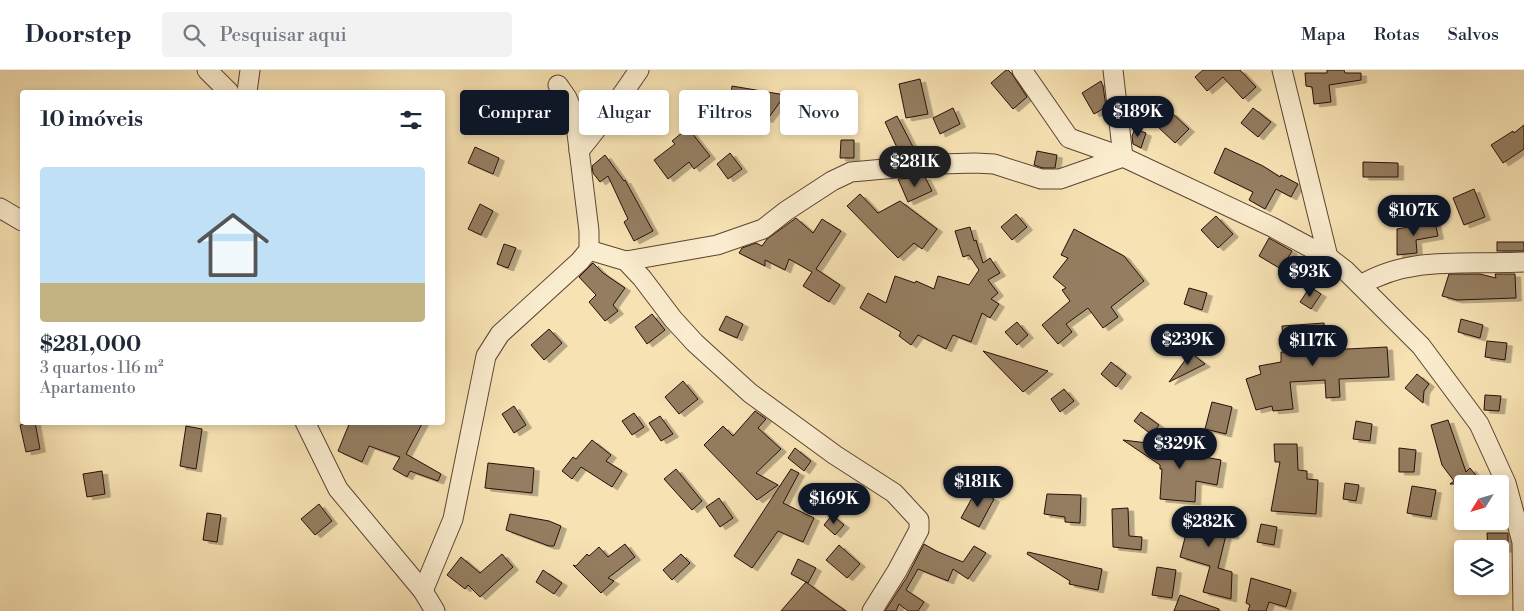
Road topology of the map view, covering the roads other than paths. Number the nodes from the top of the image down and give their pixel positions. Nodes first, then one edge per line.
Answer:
1 (207, 70) edge
2 (250, 70) edge
3 (640, 70) edge
4 (1022, 70) edge
5 (1113, 70) edge
6 (1282, 70) edge
7 (558, 85) dead end
8 (227, 90) edge
9 (247, 90) edge
10 (579, 151) junction
11 (1123, 157) junction
12 (0, 208) edge
13 (20, 220) edge
14 (589, 250) junction
15 (1328, 257) junction
16 (626, 262) junction
17 (1524, 262) edge
18 (1361, 285) junction
19 (306, 425) edge
20 (423, 591) junction
21 (435, 611) edge
22 (872, 611) edge
23 (1523, 611) edge

1 - 8 street
2 - 9 street
3 - 10 street
4 - 11 street
5 - 11 street
6 - 15 street
7 - 10 street
10 - 14 street
11 - 15 street
11 - 16 street
12 - 13 street
14 - 16 street
14 - 20 street
15 - 18 street
16 - 22 street
17 - 18 street
18 - 23 street
19 - 20 street
20 - 21 street

